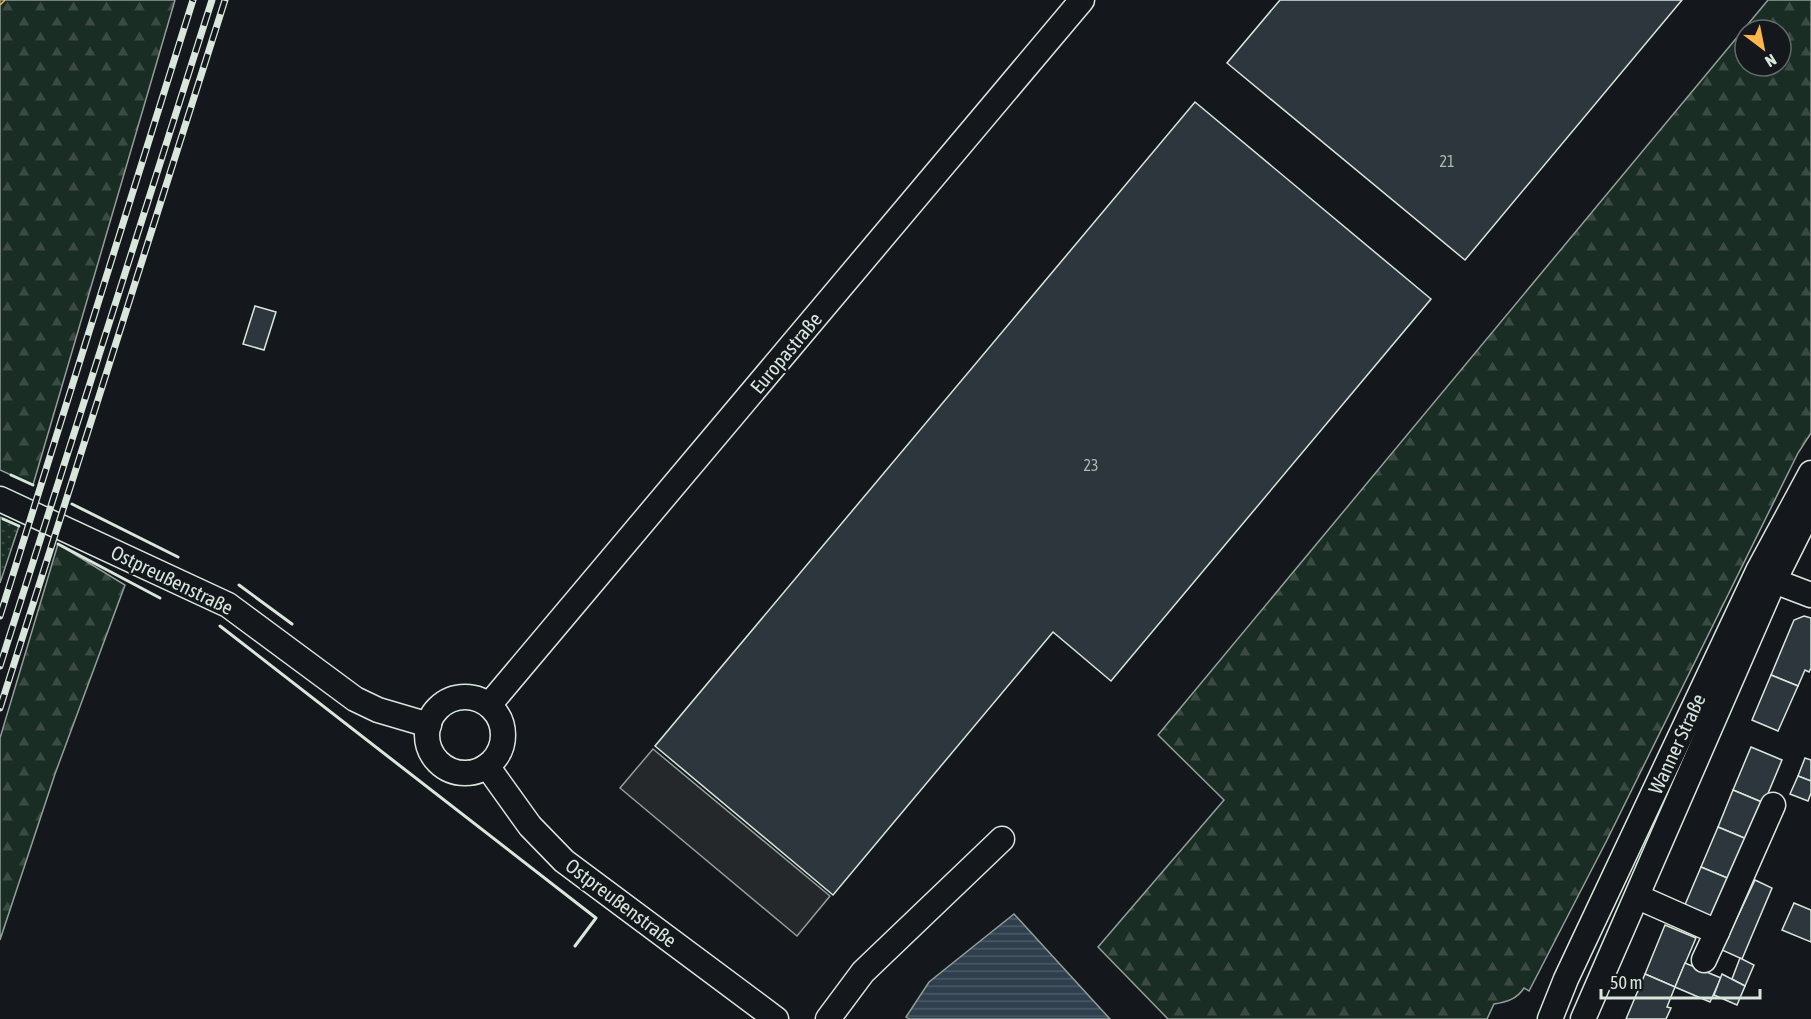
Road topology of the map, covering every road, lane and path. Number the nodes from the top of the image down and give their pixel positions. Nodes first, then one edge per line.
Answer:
1 (1082, 0) edge
2 (1811, 473) edge
3 (0, 499) edge
4 (1811, 507) edge
5 (1766, 576) junction
6 (1811, 595) edge
7 (489, 705) junction
8 (429, 725) junction
9 (487, 766) junction
10 (1773, 805) dead end
11 (1002, 839) dead end
12 (1638, 897) junction
13 (1717, 932) junction
14 (1704, 960) dead end
15 (776, 1019) edge
16 (828, 1019) edge
17 (1550, 1019) edge
18 (1583, 1019) edge

1 - 7 street, Europastraße
2 - 5 street, Wanner Straße
3 - 8 street, Ostpreußenstraße
4 - 5 street, Wanner Straße
5 - 6 street
5 - 12 street, Wanner Straße
5 - 17 street, Wanner Straße
7 - 8 street
7 - 9 street
8 - 9 street
9 - 15 street, Ostpreußenstraße
10 - 13 street
11 - 16 street
12 - 13 street
12 - 18 street, Wanner Straße
13 - 14 street

